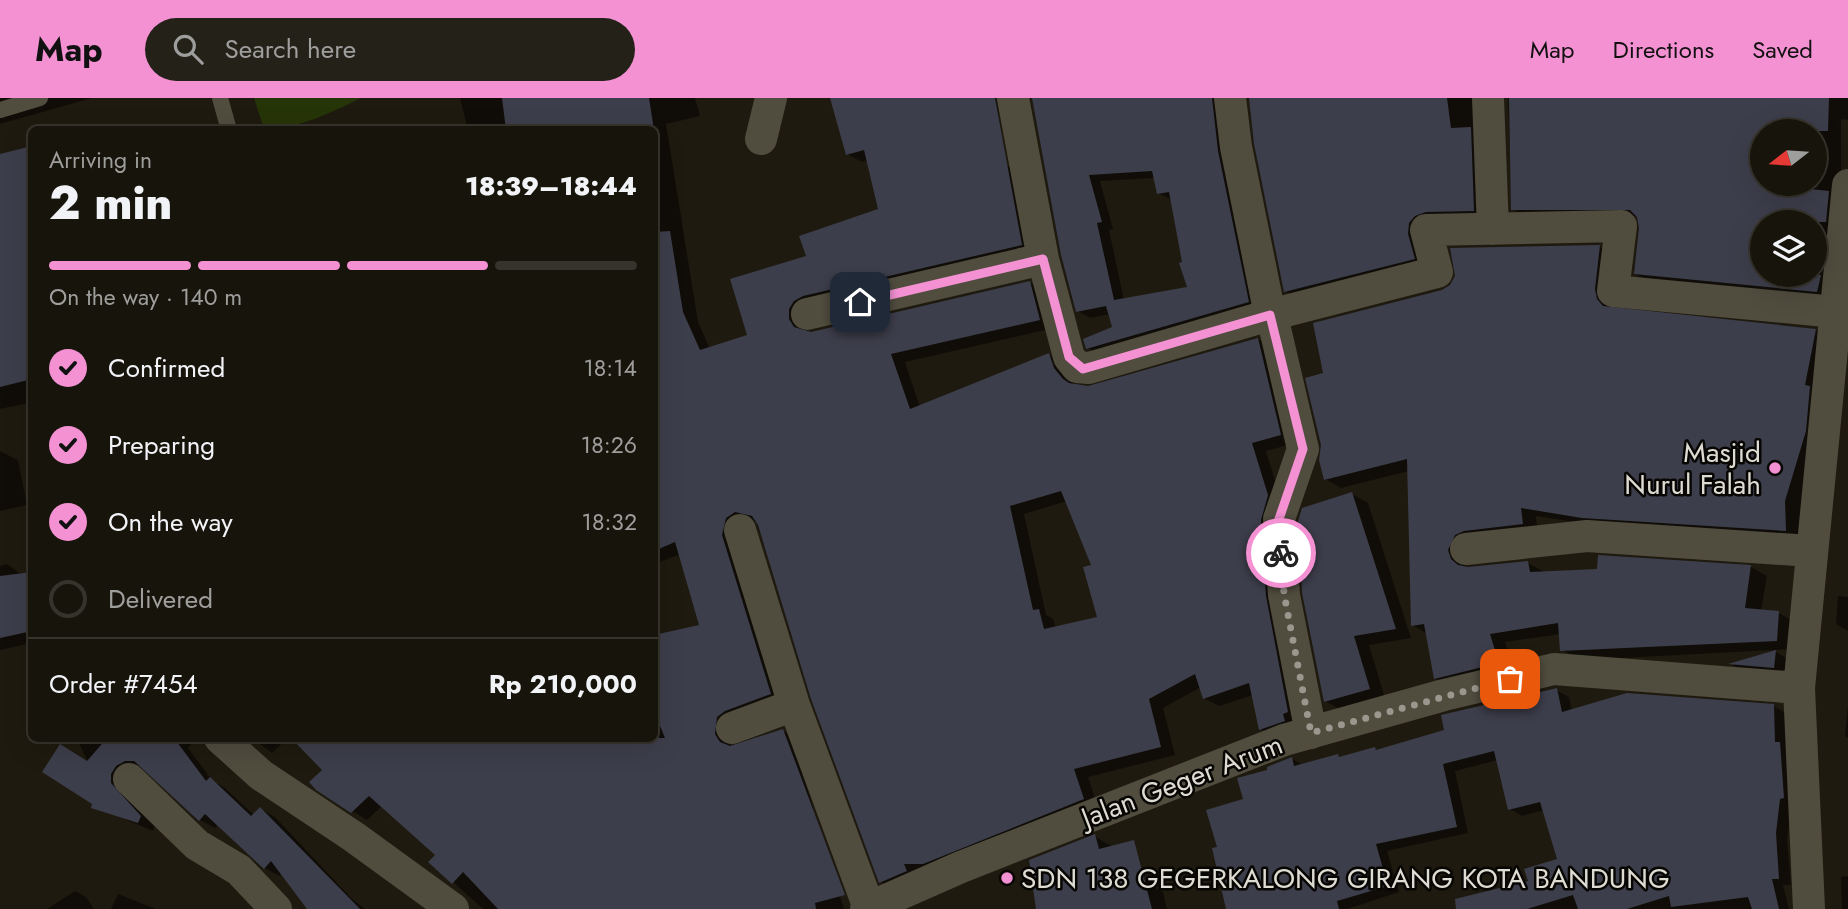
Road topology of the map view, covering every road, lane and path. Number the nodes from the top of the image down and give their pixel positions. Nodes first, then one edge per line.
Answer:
1 (40, 98) edge
2 (220, 98) edge
3 (771, 98) edge
4 (1013, 98) edge
5 (1230, 98) edge
6 (1488, 98) edge
7 (0, 110) edge
8 (228, 126) edge
9 (761, 139) dead end
10 (1848, 185) edge
11 (1493, 229) junction
12 (1043, 259) junction
13 (1836, 312) junction
14 (807, 314) dead end
15 (1270, 315) junction
16 (740, 530) dead end
17 (1466, 549) dead end
18 (1811, 551) junction
19 (1799, 688) junction
20 (794, 705) junction
21 (732, 728) dead end
22 (1311, 733) junction
23 (224, 742) edge
24 (129, 779) dead end
25 (882, 906) edge
26 (276, 909) edge
27 (453, 909) edge
28 (1809, 909) edge

1 - 7 lane
2 - 8 lane
3 - 9 street
4 - 12 street
5 - 15 street
6 - 11 street
10 - 13 street
11 - 13 street
11 - 15 street
12 - 14 street
12 - 15 street
13 - 18 street
15 - 22 street
16 - 20 street
17 - 18 street
18 - 19 street
19 - 22 street, Jalan Geger Arum
19 - 28 street
20 - 21 street
20 - 25 street
22 - 25 street, Jalan Geger Arum
23 - 27 street
24 - 26 street

